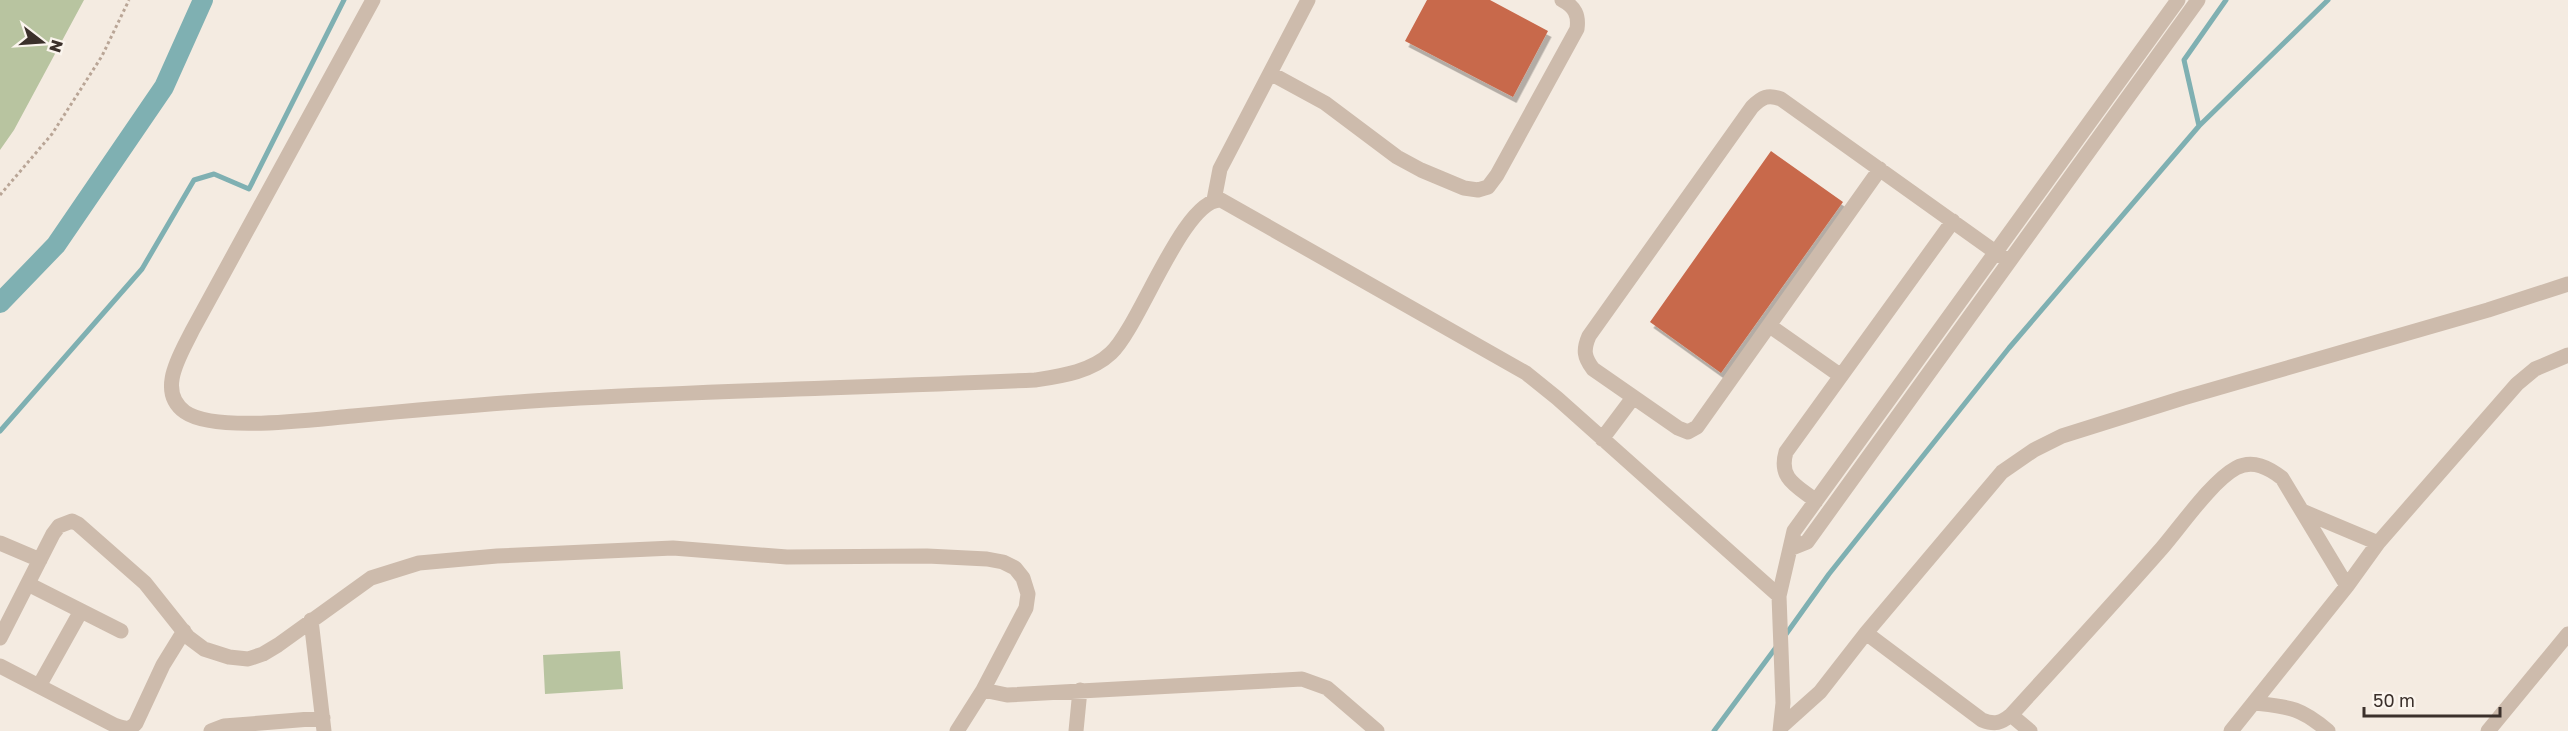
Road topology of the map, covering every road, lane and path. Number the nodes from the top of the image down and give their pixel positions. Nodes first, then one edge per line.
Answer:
1 (129, 0) edge
2 (373, 0) edge
3 (1308, 0) edge
4 (1562, 0) edge
5 (2178, 0) edge
6 (2198, 0) edge
7 (1270, 73) junction
8 (1880, 169) junction
9 (0, 195) edge
10 (1214, 200) junction
11 (1953, 221) junction
12 (2002, 256) junction
13 (2568, 285) edge
14 (1770, 326) junction
15 (2568, 355) edge
16 (1841, 376) junction
17 (1632, 399) junction
18 (1602, 439) junction
19 (1816, 501) junction
20 (2302, 511) junction
21 (0, 543) edge
22 (2378, 543) junction
23 (1792, 548) junction
24 (40, 560) junction
25 (28, 584) junction
26 (2347, 586) junction
27 (1779, 596) junction
28 (81, 611) junction
29 (311, 620) junction
30 (184, 631) junction
31 (121, 632) dead end
32 (1866, 633) junction
33 (2568, 634) edge
34 (0, 638) edge
35 (0, 666) edge
36 (39, 686) junction
37 (983, 690) junction
38 (1080, 690) junction
39 (2253, 703) junction
40 (2011, 715) junction
41 (323, 724) edge
42 (1370, 729) edge
43 (1780, 729) edge
44 (211, 731) edge
45 (957, 731) edge
46 (1076, 731) edge
47 (2030, 731) edge
48 (2231, 731) edge
49 (2328, 731) edge
50 (2488, 731) edge

1 - 9 path
2 - 10 street
3 - 7 street
4 - 7 street
5 - 12 street
6 - 12 street
7 - 10 street
8 - 11 street
8 - 14 street
8 - 17 street
10 - 18 street
11 - 12 street
11 - 16 street
12 - 19 street
12 - 23 street
13 - 32 street
14 - 16 street
14 - 17 street
15 - 22 street
16 - 19 street
17 - 18 street
18 - 27 street
19 - 23 street
20 - 22 street
20 - 26 street
20 - 40 street
21 - 24 street
22 - 26 street
23 - 27 street
24 - 25 street
24 - 30 street
25 - 28 street
25 - 34 street
26 - 39 street
27 - 43 street
28 - 31 street
28 - 36 street
29 - 30 street
29 - 37 street
29 - 41 street
30 - 36 street
32 - 40 street
32 - 43 street
33 - 50 street
35 - 36 street
37 - 38 street
37 - 45 street
38 - 42 street
38 - 46 street
39 - 48 street
39 - 49 street
40 - 47 street
41 - 44 street

